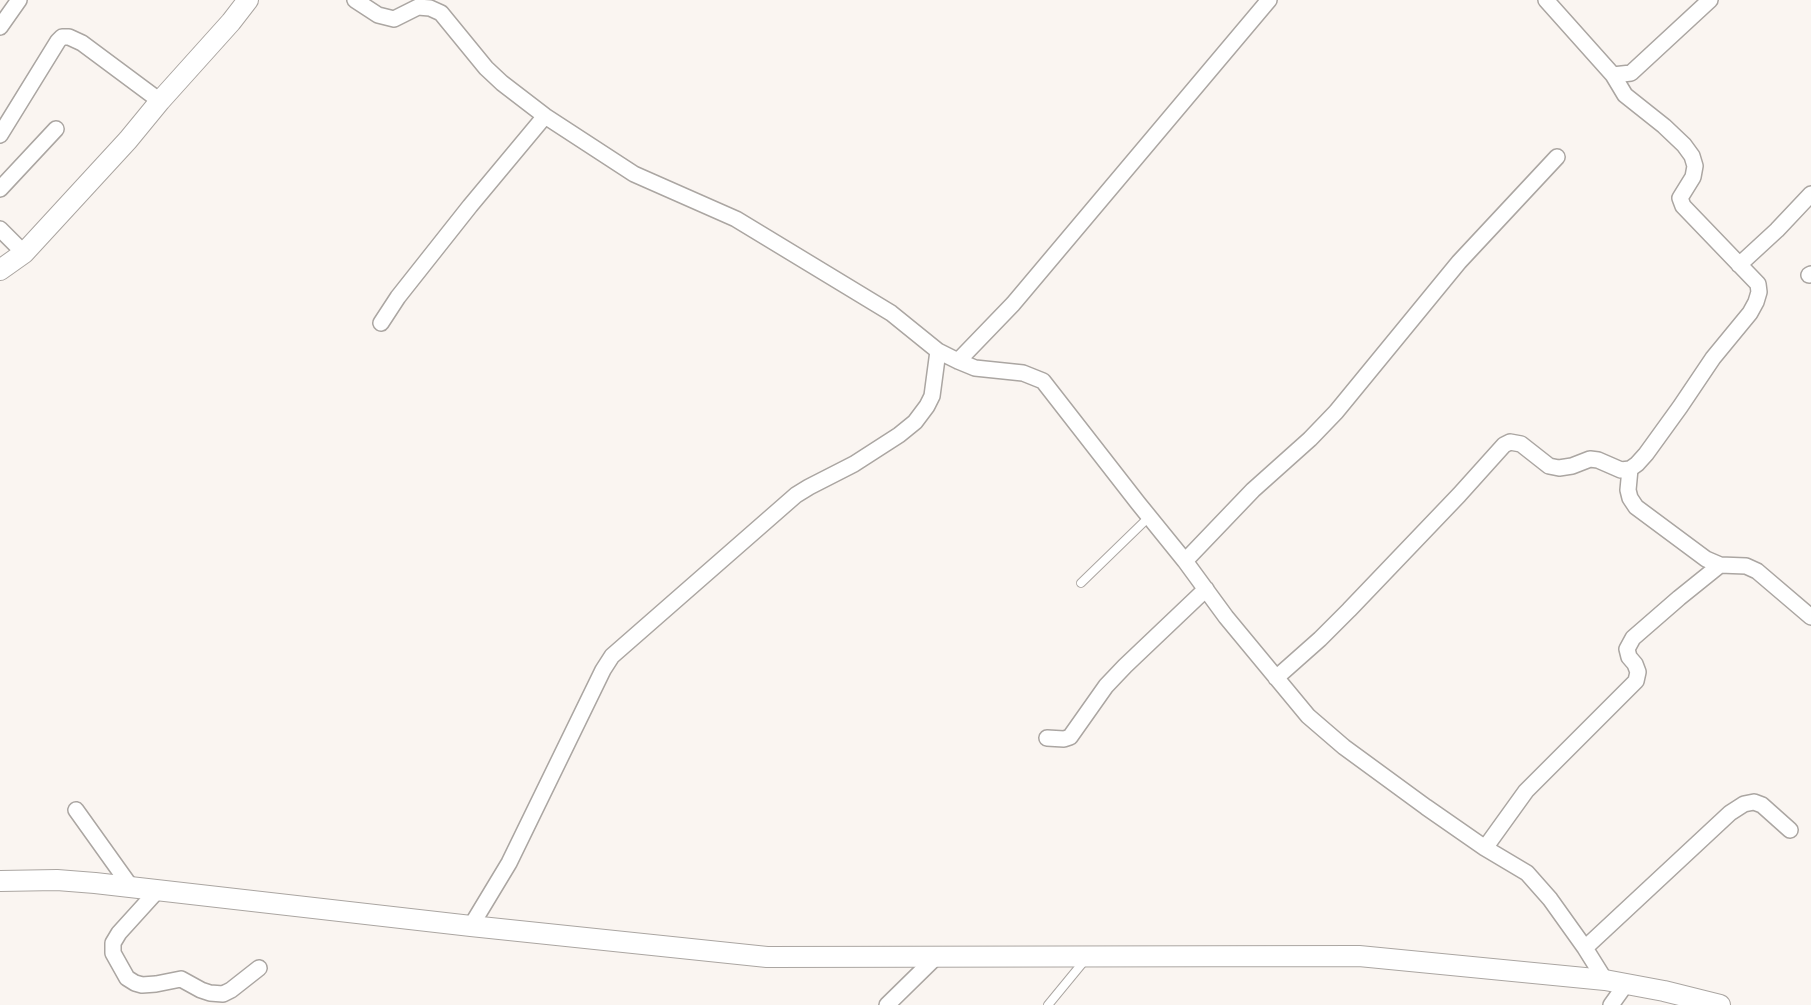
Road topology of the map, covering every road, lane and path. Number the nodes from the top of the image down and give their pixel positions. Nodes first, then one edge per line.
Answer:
1 (19, 0) edge
2 (248, 0) edge
3 (355, 0) edge
4 (1269, 0) edge
5 (1546, 0) edge
6 (1710, 0) edge
7 (0, 27) edge
8 (1614, 75) junction
9 (160, 101) junction
10 (545, 116) junction
11 (56, 129) dead end
12 (0, 135) edge
13 (1556, 157) dead end
14 (0, 190) edge
15 (1811, 194) edge
16 (0, 229) edge
17 (24, 253) junction
18 (1739, 265) junction
19 (0, 270) edge
20 (381, 323) dead end
21 (938, 350) junction
22 (958, 362) junction
23 (1630, 469) junction
24 (1149, 517) junction
25 (1185, 561) junction
26 (1720, 565) junction
27 (1081, 583) dead end
28 (1206, 589) junction
29 (1811, 617) edge
30 (1276, 678) junction
31 (1047, 738) dead end
32 (76, 810) dead end
33 (1790, 830) dead end
34 (1485, 848) junction
35 (0, 881) edge
36 (132, 887) junction
37 (158, 890) junction
38 (471, 926) junction
39 (1585, 948) junction
40 (937, 956) junction
41 (1088, 956) junction
42 (259, 968) dead end
43 (1605, 980) junction
44 (1626, 984) junction
45 (887, 1005) edge
46 (1048, 1005) edge
47 (1611, 1005) edge
48 (1720, 1005) edge

1 - 7 street
2 - 9 street
3 - 10 street
4 - 22 street
5 - 8 street
6 - 8 street
8 - 18 street
9 - 12 street
9 - 17 street
10 - 20 street
10 - 21 street
11 - 14 street
13 - 25 street
15 - 18 street
16 - 17 street
17 - 19 street
18 - 23 street
21 - 22 street
21 - 38 street
22 - 24 street
23 - 26 street
23 - 30 street
24 - 25 street
24 - 27 lane
25 - 28 street
26 - 29 street
26 - 34 street
28 - 30 street
28 - 31 street
30 - 34 street
32 - 36 street
33 - 39 street
34 - 39 street
35 - 36 street
36 - 37 street
37 - 38 street
37 - 42 street
38 - 40 street
39 - 43 street
40 - 41 street
40 - 45 street
41 - 43 street
41 - 46 lane
43 - 44 street
44 - 47 street
44 - 48 street

